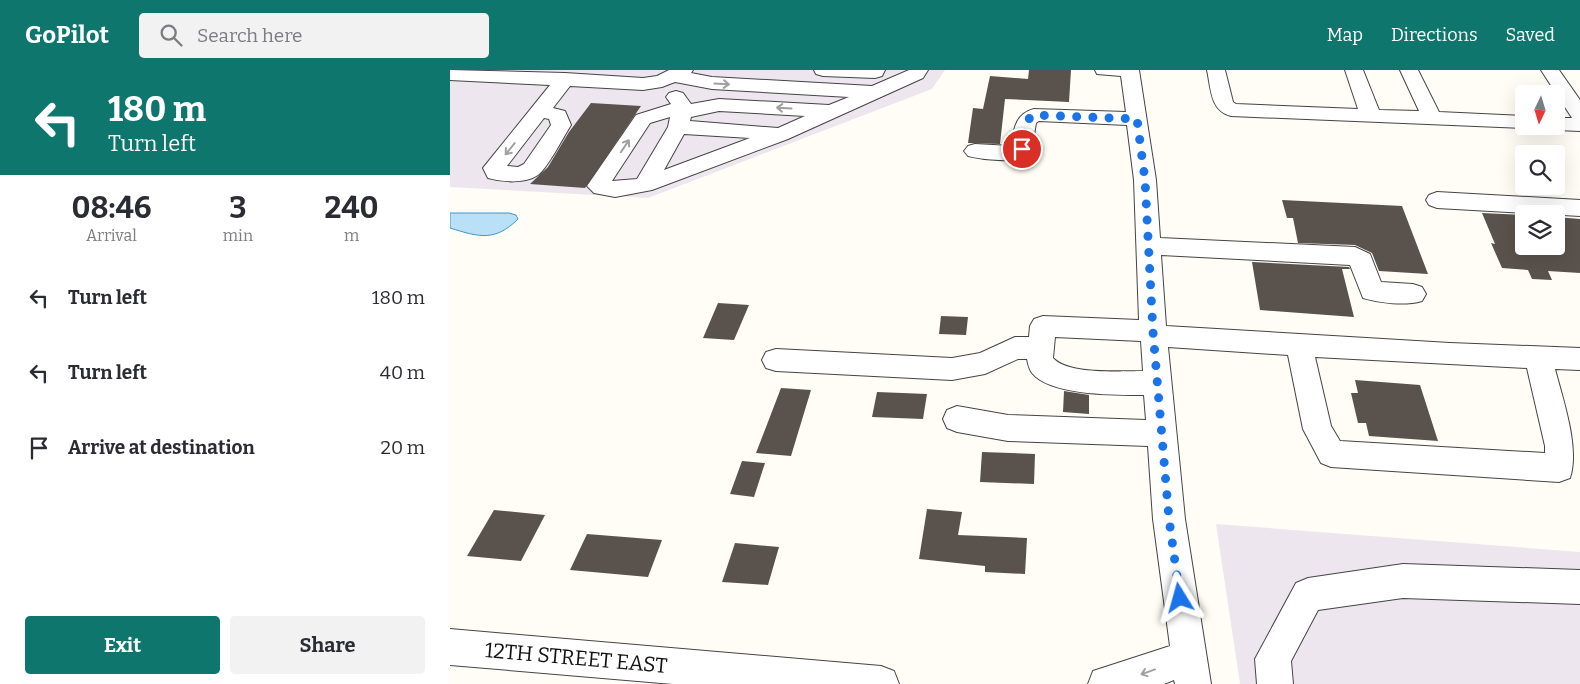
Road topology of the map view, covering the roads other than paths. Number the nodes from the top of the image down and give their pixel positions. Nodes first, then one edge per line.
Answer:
1 (823, 70) edge
2 (1104, 70) edge
3 (1130, 70) edge
4 (1216, 70) edge
5 (1354, 70) edge
6 (1409, 70) edge
7 (1550, 70) edge
8 (875, 71) edge
9 (918, 72) edge
10 (506, 73) edge
11 (450, 74) edge
12 (637, 76) edge
13 (673, 76) edge
14 (565, 80) junction
15 (875, 93) junction
16 (540, 111) dead end
17 (833, 112) junction
18 (681, 115) junction
19 (1580, 115) edge
20 (1371, 116) junction
21 (1432, 118) junction
22 (1137, 119) junction
23 (1515, 122) edge
24 (1565, 124) edge
25 (1580, 124) edge
26 (782, 134) junction
27 (666, 148) junction
28 (737, 151) junction
29 (975, 151) dead end
30 (644, 185) junction
31 (1437, 200) dead end
32 (1580, 208) edge
33 (1149, 246) junction
34 (1413, 294) dead end
35 (1154, 334) junction
36 (1299, 345) junction
37 (1041, 348) junction
38 (1538, 357) junction
39 (1580, 359) edge
40 (776, 360) dead end
41 (1158, 383) junction
42 (956, 419) dead end
43 (1162, 434) junction
44 (1580, 586) edge
45 (450, 647) edge
46 (1191, 670) edge
47 (881, 684) edge
48 (1106, 684) edge
49 (1275, 684) edge

1 - 8 street
2 - 3 street
3 - 22 street
4 - 20 street
5 - 20 street
6 - 21 street
7 - 19 street
8 - 9 street
9 - 15 street
10 - 11 street
10 - 14 street
12 - 13 street
12 - 14 street
13 -> 15 street
13 - 18 street
14 - 16 street
15 - 17 street
17 -> 18 street
17 - 26 street
18 - 26 street
18 - 27 street
30 -> 18 street
20 - 21 street
21 - 23 street
22 - 29 street
22 - 33 street
24 - 25 street
26 - 28 street
27 - 28 street
27 - 30 street
28 - 30 street
31 - 32 street
33 - 34 street
33 - 35 street
35 - 36 street
35 - 37 street
35 - 41 street
36 - 38 street
36 - 38 street
37 - 40 street
37 - 41 street
38 - 39 street
41 - 43 street
42 - 43 street
43 - 46 street
44 - 49 street
45 - 47 street, 12TH STREET EAST
46 -> 48 street

